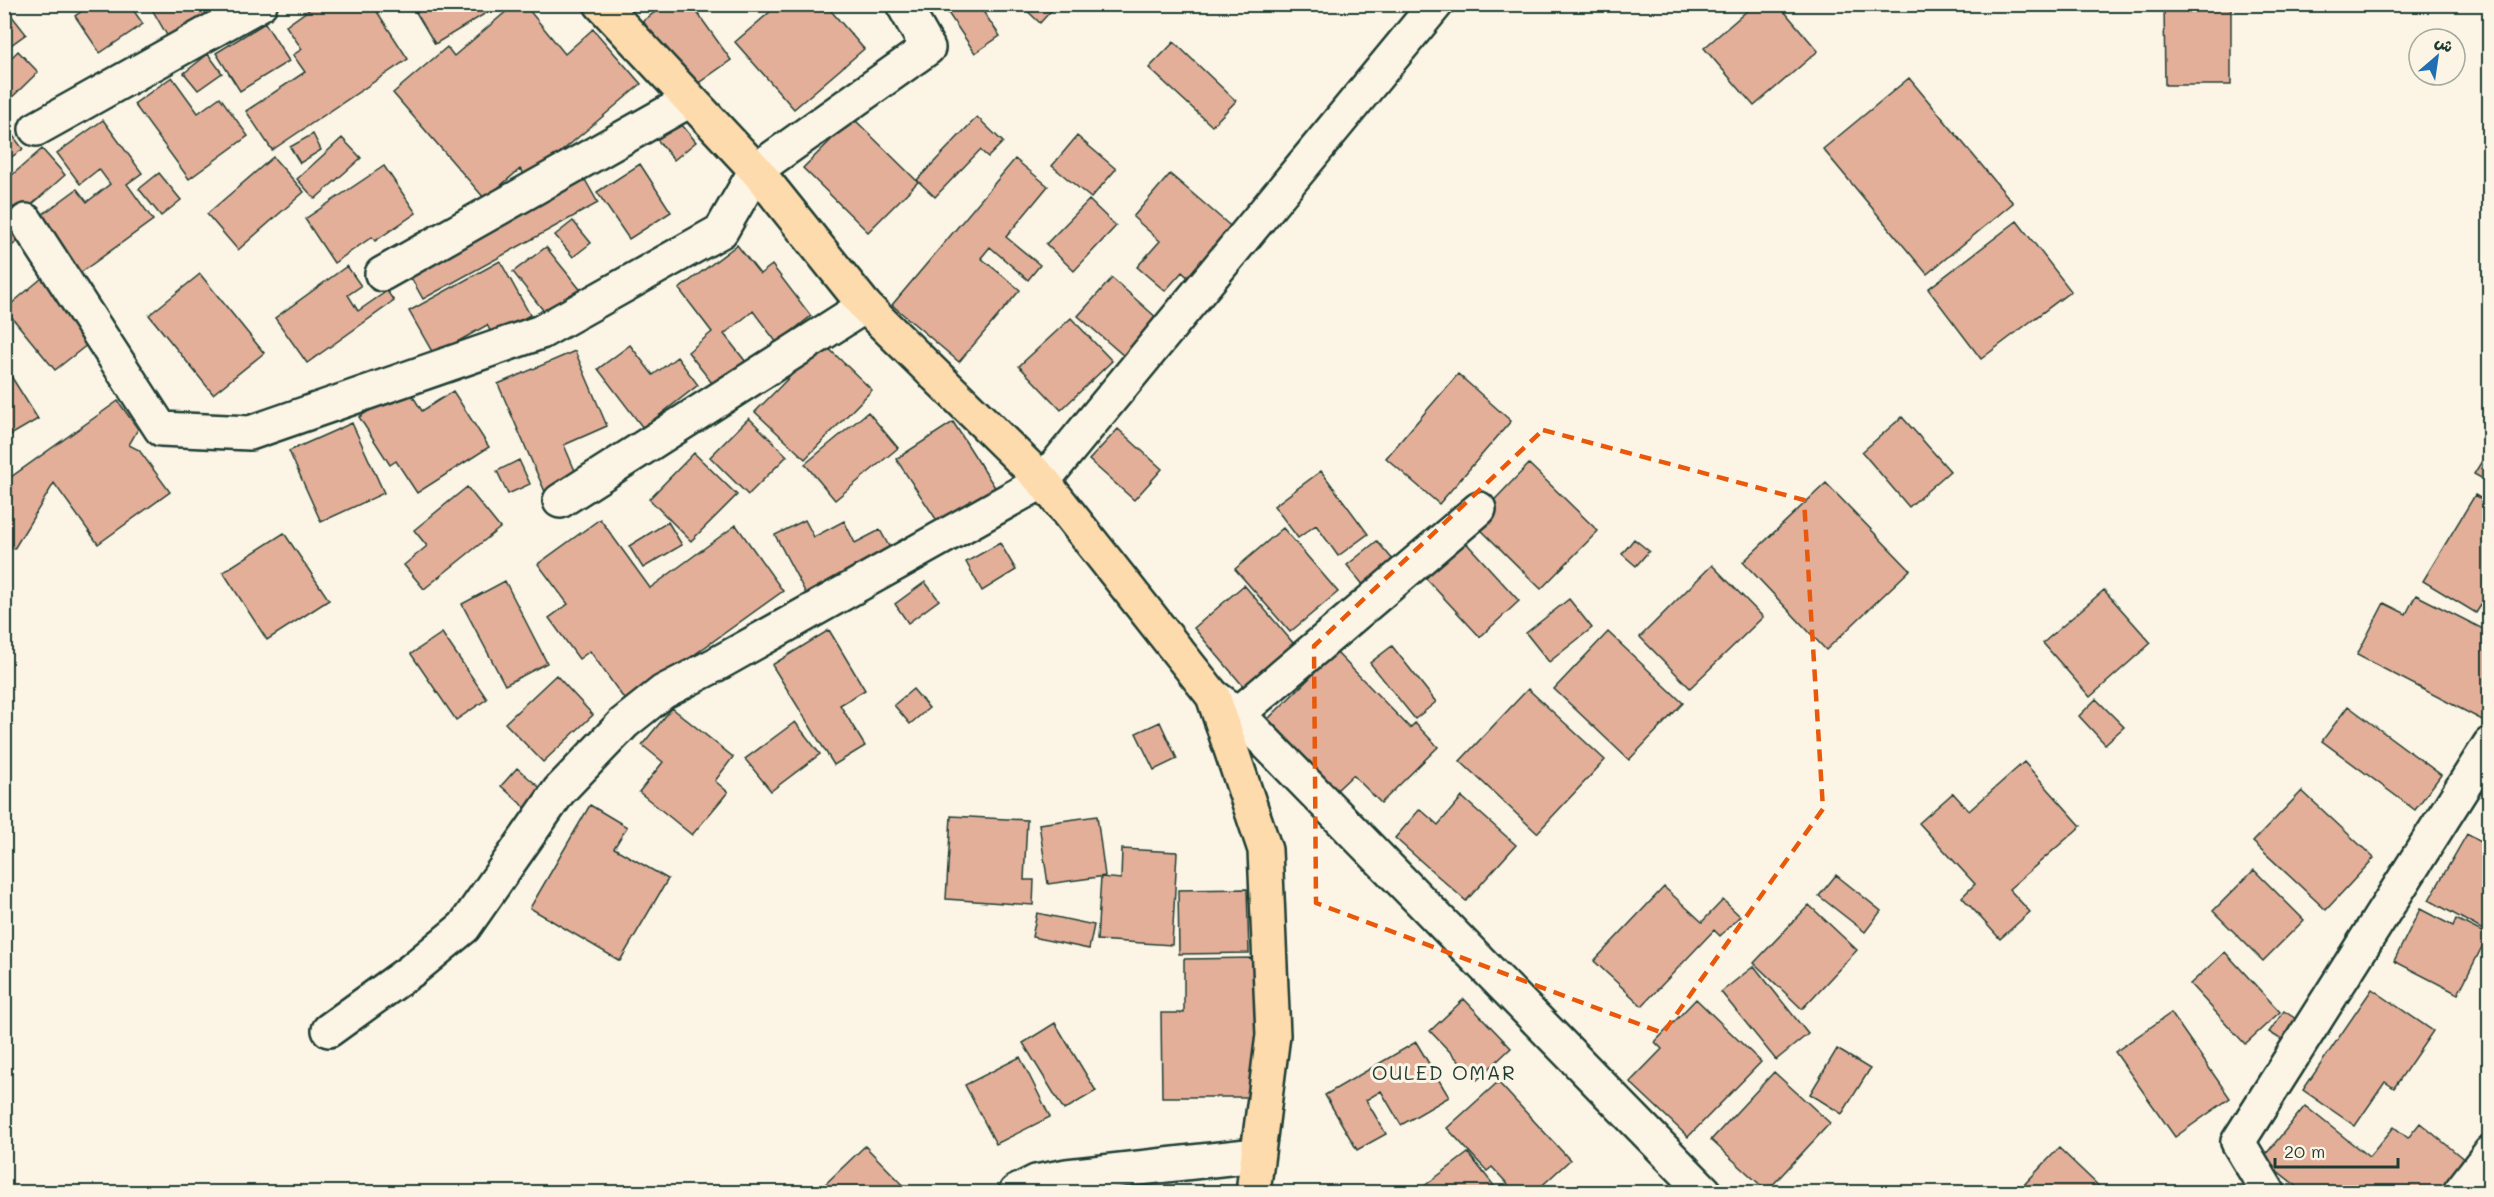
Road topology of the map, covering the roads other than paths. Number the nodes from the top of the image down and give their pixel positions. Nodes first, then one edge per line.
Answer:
1 (260, 4) edge
2 (601, 4) edge
3 (903, 4) edge
4 (1436, 4) edge
5 (690, 100) junction
6 (36, 129) dead end
7 (756, 170) junction
8 (26, 221) dead end
9 (382, 274) dead end
10 (865, 306) junction
11 (1043, 482) junction
12 (560, 501) dead end
13 (1479, 508) dead end
14 (1225, 705) junction
15 (2490, 744) edge
16 (329, 1030) dead end
17 (2490, 1154) edge
18 (1256, 1155) junction
19 (1016, 1192) edge
20 (1253, 1192) edge
21 (1704, 1192) edge
22 (2268, 1192) edge
23 (2460, 1192) edge

1 - 6 street
2 - 5 main road
3 - 7 street
4 - 11 street
5 - 7 main road
5 - 9 street
7 - 8 street
7 - 10 main road
10 - 11 main road
10 - 12 street
11 - 14 main road
11 - 16 street
13 - 14 street
14 - 18 main road
14 - 21 street
15 - 22 street
17 - 23 street
18 - 19 street
18 - 20 main road

